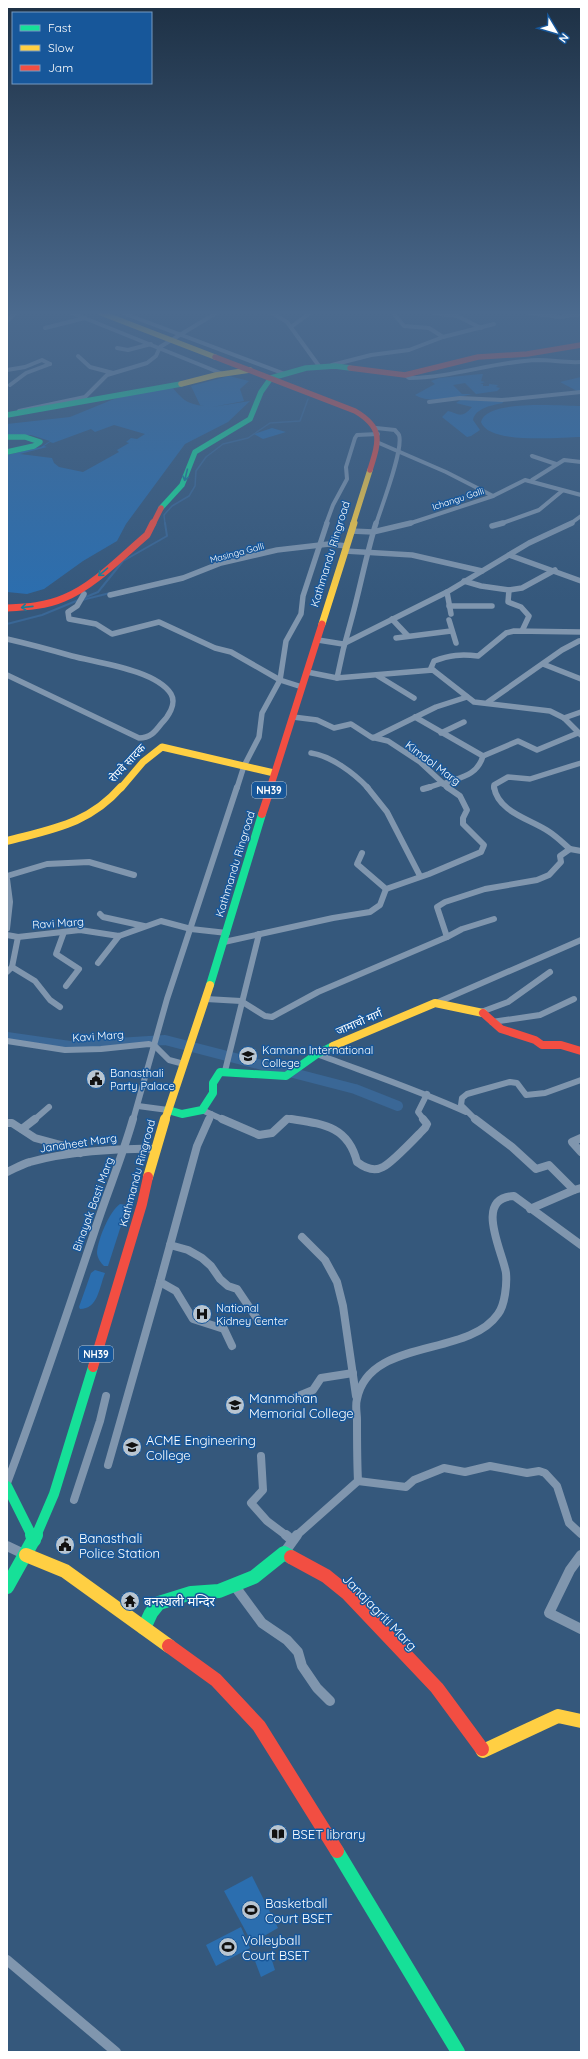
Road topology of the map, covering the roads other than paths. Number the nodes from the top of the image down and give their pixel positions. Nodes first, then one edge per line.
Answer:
1 (50, 409) edge
2 (254, 409) edge
3 (350, 409) edge
4 (10, 414) edge
5 (378, 435) junction
6 (7, 438) edge
7 (397, 451) junction
8 (7, 452) edge
9 (532, 456) dead end
10 (581, 462) edge
11 (556, 464) junction
12 (532, 480) junction
13 (562, 490) junction
14 (581, 495) edge
15 (493, 496) junction
16 (581, 516) edge
17 (492, 526) dead end
18 (351, 531) junction
19 (373, 532) junction
20 (318, 546) junction
21 (346, 548) junction
22 (366, 554) junction
23 (509, 556) junction
24 (555, 570) junction
25 (482, 571) junction
26 (581, 580) edge
27 (464, 581) junction
28 (509, 590) junction
29 (447, 592) junction
30 (84, 594) dead end
31 (110, 595) dead end
32 (449, 606) junction
33 (492, 606) dead end
34 (7, 608) edge
35 (451, 614) dead end
36 (392, 619) junction
37 (449, 620) dead end
38 (451, 631) junction
39 (522, 631) junction
40 (581, 632) edge
41 (408, 636) junction
42 (396, 638) dead end
43 (7, 640) edge
44 (318, 640) junction
45 (579, 641) dead end
46 (456, 643) dead end
47 (343, 644) junction
48 (543, 664) junction
49 (434, 670) junction
50 (307, 672) junction
51 (7, 675) edge
52 (378, 676) junction
53 (337, 678) junction
54 (581, 679) edge
55 (280, 680) junction
56 (302, 687) junction
57 (414, 698) dead end
58 (467, 698) junction
59 (488, 702) dead end
60 (581, 712) edge
61 (293, 717) junction
62 (414, 717) junction
63 (564, 718) junction
64 (464, 722) dead end
65 (441, 733) junction
66 (579, 734) edge
67 (373, 738) junction
68 (311, 753) dead end
69 (483, 756) junction
70 (581, 763) edge
71 (244, 766) junction
72 (274, 773) junction
73 (442, 784) junction
74 (423, 789) dead end
75 (7, 841) edge
76 (570, 849) junction
77 (581, 851) edge
78 (362, 853) dead end
79 (134, 875) dead end
80 (420, 876) junction
81 (7, 877) edge
82 (386, 889) junction
83 (100, 914) dead end
84 (494, 919) dead end
85 (144, 926) junction
86 (7, 929) edge
87 (191, 929) junction
88 (64, 932) junction
89 (259, 934) junction
90 (7, 935) edge
91 (119, 936) junction
92 (18, 937) junction
93 (225, 937) junction
94 (447, 937) junction
95 (581, 940) edge
96 (98, 963) dead end
97 (10, 970) edge
98 (550, 972) dead end
99 (66, 986) dead end
100 (206, 999) junction
101 (574, 999) dead end
102 (241, 1001) junction
103 (435, 1004) junction
104 (60, 1007) dead end
105 (481, 1012) junction
106 (492, 1022) junction
107 (7, 1041) edge
108 (155, 1046) junction
109 (581, 1051) edge
110 (317, 1054) junction
111 (184, 1064) junction
112 (225, 1071) junction
113 (581, 1080) edge
114 (427, 1094) junction
115 (138, 1106) junction
116 (49, 1107) dead end
117 (168, 1110) junction
118 (202, 1110) junction
119 (466, 1112) junction
120 (211, 1114) junction
121 (7, 1122) edge
122 (22, 1129) junction
123 (581, 1138) edge
124 (125, 1148) junction
125 (155, 1149) junction
126 (581, 1152) edge
127 (80, 1153) junction
128 (7, 1172) edge
129 (577, 1189) edge
130 (530, 1209) junction
131 (302, 1237) dead end
132 (170, 1245) junction
133 (581, 1245) edge
134 (160, 1282) junction
135 (258, 1320) dead end
136 (232, 1346) dead end
137 (353, 1373) junction
138 (106, 1396) dead end
139 (296, 1397) dead end
140 (357, 1398) junction
141 (261, 1456) dead end
142 (108, 1465) dead end
143 (358, 1481) junction
144 (7, 1484) edge
145 (74, 1500) dead end
146 (581, 1534) edge
147 (34, 1540) junction
148 (292, 1540) junction
149 (7, 1546) edge
150 (284, 1553) junction
151 (26, 1555) junction
152 (581, 1555) edge
153 (234, 1584) junction
154 (7, 1587) edge
155 (144, 1628) junction
156 (581, 1629) edge
157 (330, 1701) dead end
158 (581, 1721) edge
159 (7, 1960) edge
160 (116, 2052) edge
161 (458, 2052) edge

1 - 4 main road
2 -> 34 main road
3 - 5 main road
5 - 7 street, Ichangu Galli
5 - 7 street
5 - 18 main road, Kathmandu Ringroad / NH39
5 - 20 street, Binayak Basti Marg
6 - 8 main road
7 - 15 street, Ichangu Galli
7 - 19 street
9 - 11 street
10 - 11 street
11 - 12 street
12 - 13 street
12 - 15 street
13 - 14 street
13 - 17 street
15 - 19 street, Ichangu Galli
16 - 23 street
18 - 19 street, Ichangu Galli
18 - 21 main road, Kathmandu Ringroad / NH39
19 - 22 street
20 - 21 street, Masinga Galli
20 - 31 street, Masinga Galli
20 - 55 street, Binayak Basti Marg
21 - 22 street, Masinga Galli
21 - 44 main road, Kathmandu Ringroad / NH39
22 - 25 street, Masinga Galli
22 - 47 street
23 - 24 street
23 - 25 street
24 - 26 street
24 - 28 street
25 - 27 street
27 - 28 street
27 - 29 street
28 - 39 street
29 - 32 street
29 - 36 street
30 - 55 street
32 - 33 street
32 - 35 street
36 - 41 street
36 - 47 street
37 - 38 street
38 - 41 street
38 - 46 street
39 - 40 street
39 - 49 street
41 - 42 street
43 - 51 street
44 - 47 street
44 - 50 main road, Kathmandu Ringroad / NH39
45 - 48 street
47 - 53 street
48 - 54 street
48 - 59 street
49 - 52 street
49 - 58 street
50 - 53 street
50 - 56 main road, Kathmandu Ringroad / NH39
52 - 53 street
52 - 57 street
55 - 56 street
55 - 71 street, Binayak Basti Marg
56 - 61 main road, Kathmandu Ringroad / NH39
58 - 62 street
58 - 63 street
60 - 63 street
61 - 67 street, Kimdol Marg
61 - 72 main road, Kathmandu Ringroad / NH39
62 - 65 street
62 - 67 street
63 - 66 street
64 - 65 street
65 - 69 street
66 - 69 street
67 - 73 street, Kimdol Marg
68 - 80 street
69 - 73 street
70 - 76 street
71 - 72 main road, रोपवे सादक
71 - 75 main road, रोपवे सादक
71 - 87 street, Binayak Basti Marg
72 - 93 main road, Kathmandu Ringroad / NH39
73 - 74 street
73 - 80 street, Kimdol Marg
76 - 77 street
76 - 94 street
78 - 82 street
79 - 81 street
80 - 82 street
81 - 86 street
82 - 89 street
83 - 85 street
84 - 94 street
85 - 87 street
85 - 91 street
87 - 93 street
87 - 108 street, Binayak Basti Marg
88 - 91 street, Ravi Marg
88 - 92 street, Ravi Marg
88 - 99 street
89 - 93 street
89 - 102 street
90 - 92 street, Ravi Marg
91 - 96 street
92 - 97 street
93 - 100 main road, Kathmandu Ringroad / NH39
94 - 102 street
95 - 103 street
97 - 104 street
98 - 105 street
100 - 102 street
100 - 111 main road, Kathmandu Ringroad / NH39
101 - 106 street
102 - 112 street
103 - 105 main road, जामाचो मार्ग
103 - 110 main road, जामाचो मार्ग
105 - 106 main road, जामाचो मार्ग
106 - 109 main road, जामाचो मार्ग
107 - 108 street, Kavi Marg
108 - 111 street
108 - 115 street, Binayak Basti Marg
110 - 112 main road, जामाचो मार्ग
110 - 114 street
111 - 117 main road, Kathmandu Ringroad / NH39
112 - 118 main road
113 - 119 street
114 - 119 street
114 - 120 street
115 - 117 street
115 - 124 street, Binayak Basti Marg
116 - 122 street
117 - 118 main road
117 - 125 main road, Kathmandu Ringroad / NH39
118 - 120 street
119 - 129 street
120 - 132 street
121 - 122 street
122 - 127 street
123 - 126 street
124 - 125 street, Janaheet Marg
124 - 127 street, Janaheet Marg
124 - 144 street, Binayak Basti Marg
125 - 147 main road, Kathmandu Ringroad / NH39
127 - 128 street, Janaheet Marg
129 - 130 street
130 - 133 street
130 - 140 street
131 - 137 street
132 - 134 street
132 - 135 street
134 - 136 street
134 - 142 street
137 - 139 street
137 - 140 street
138 - 145 street
140 - 143 street
141 - 148 street
143 - 146 street
143 - 148 street
144 - 147 main road
147 - 151 main road, Kathmandu Ringroad / NH39
148 - 150 street
149 - 151 street
150 - 153 main road
150 - 158 main road, Janajagriti Marg
151 - 154 main road, Kathmandu Ringroad / NH39
151 - 155 main road
152 - 156 street
153 - 155 main road
153 - 157 street
155 - 161 main road
159 - 160 street

